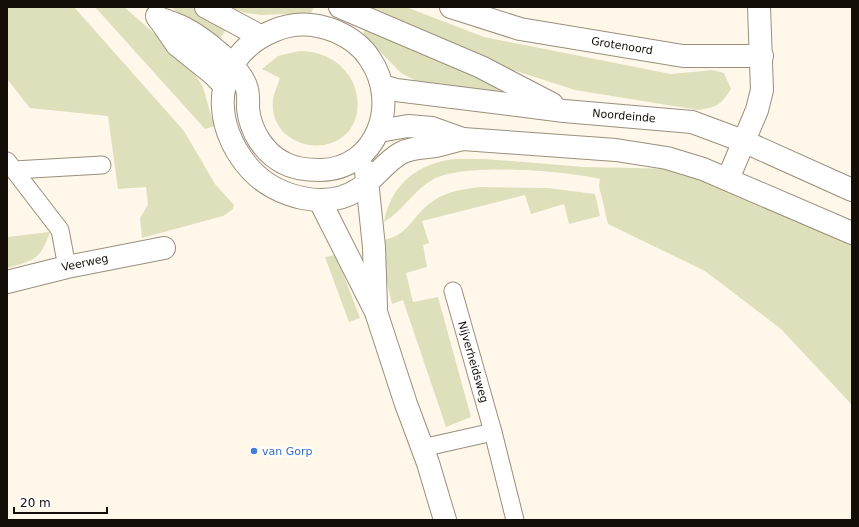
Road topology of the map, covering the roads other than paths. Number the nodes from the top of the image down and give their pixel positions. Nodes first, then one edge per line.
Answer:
1 (206, 7) edge
2 (340, 7) edge
3 (451, 7) edge
4 (759, 7) edge
5 (153, 12) edge
6 (487, 13) edge
7 (260, 36) junction
8 (762, 56) junction
9 (232, 64) junction
10 (225, 86) junction
11 (383, 86) junction
12 (564, 111) junction
13 (379, 131) junction
14 (463, 139) junction
15 (743, 141) junction
16 (362, 153) junction
17 (10, 165) edge
18 (102, 165) dead end
19 (728, 179) junction
20 (367, 182) junction
21 (852, 190) edge
22 (320, 201) junction
23 (852, 233) edge
24 (164, 248) dead end
25 (67, 267) junction
26 (7, 282) edge
27 (452, 291) dead end
28 (376, 312) junction
29 (492, 432) junction
30 (422, 448) junction
31 (445, 520) edge
32 (515, 520) edge

1 - 7 main road
2 - 12 main road
3 - 6 main road, Grotenoord
4 - 8 main road
5 - 9 main road
5 - 10 main road
6 - 8 main road, Grotenoord
7 - 9 main road
7 - 11 main road
8 - 15 main road
9 - 10 main road
9 - 16 main road
10 - 22 main road
11 - 12 main road, Noordeinde
11 - 13 main road
12 - 15 main road, Noordeinde
13 - 14 main road
13 - 16 main road
14 - 19 main road
14 - 20 main road
15 - 19 main road
15 - 21 main road, Noordeinde
16 - 20 main road
17 - 18 lane
17 - 25 lane
19 - 23 main road
20 - 22 main road
20 - 28 main road
22 - 28 main road
24 - 25 main road, Veerweg
25 - 26 main road, Veerweg
27 - 29 lane, Nijverheidsweg
28 - 30 main road
29 - 30 lane
29 - 32 lane, Nijverheidsweg
30 - 31 main road

